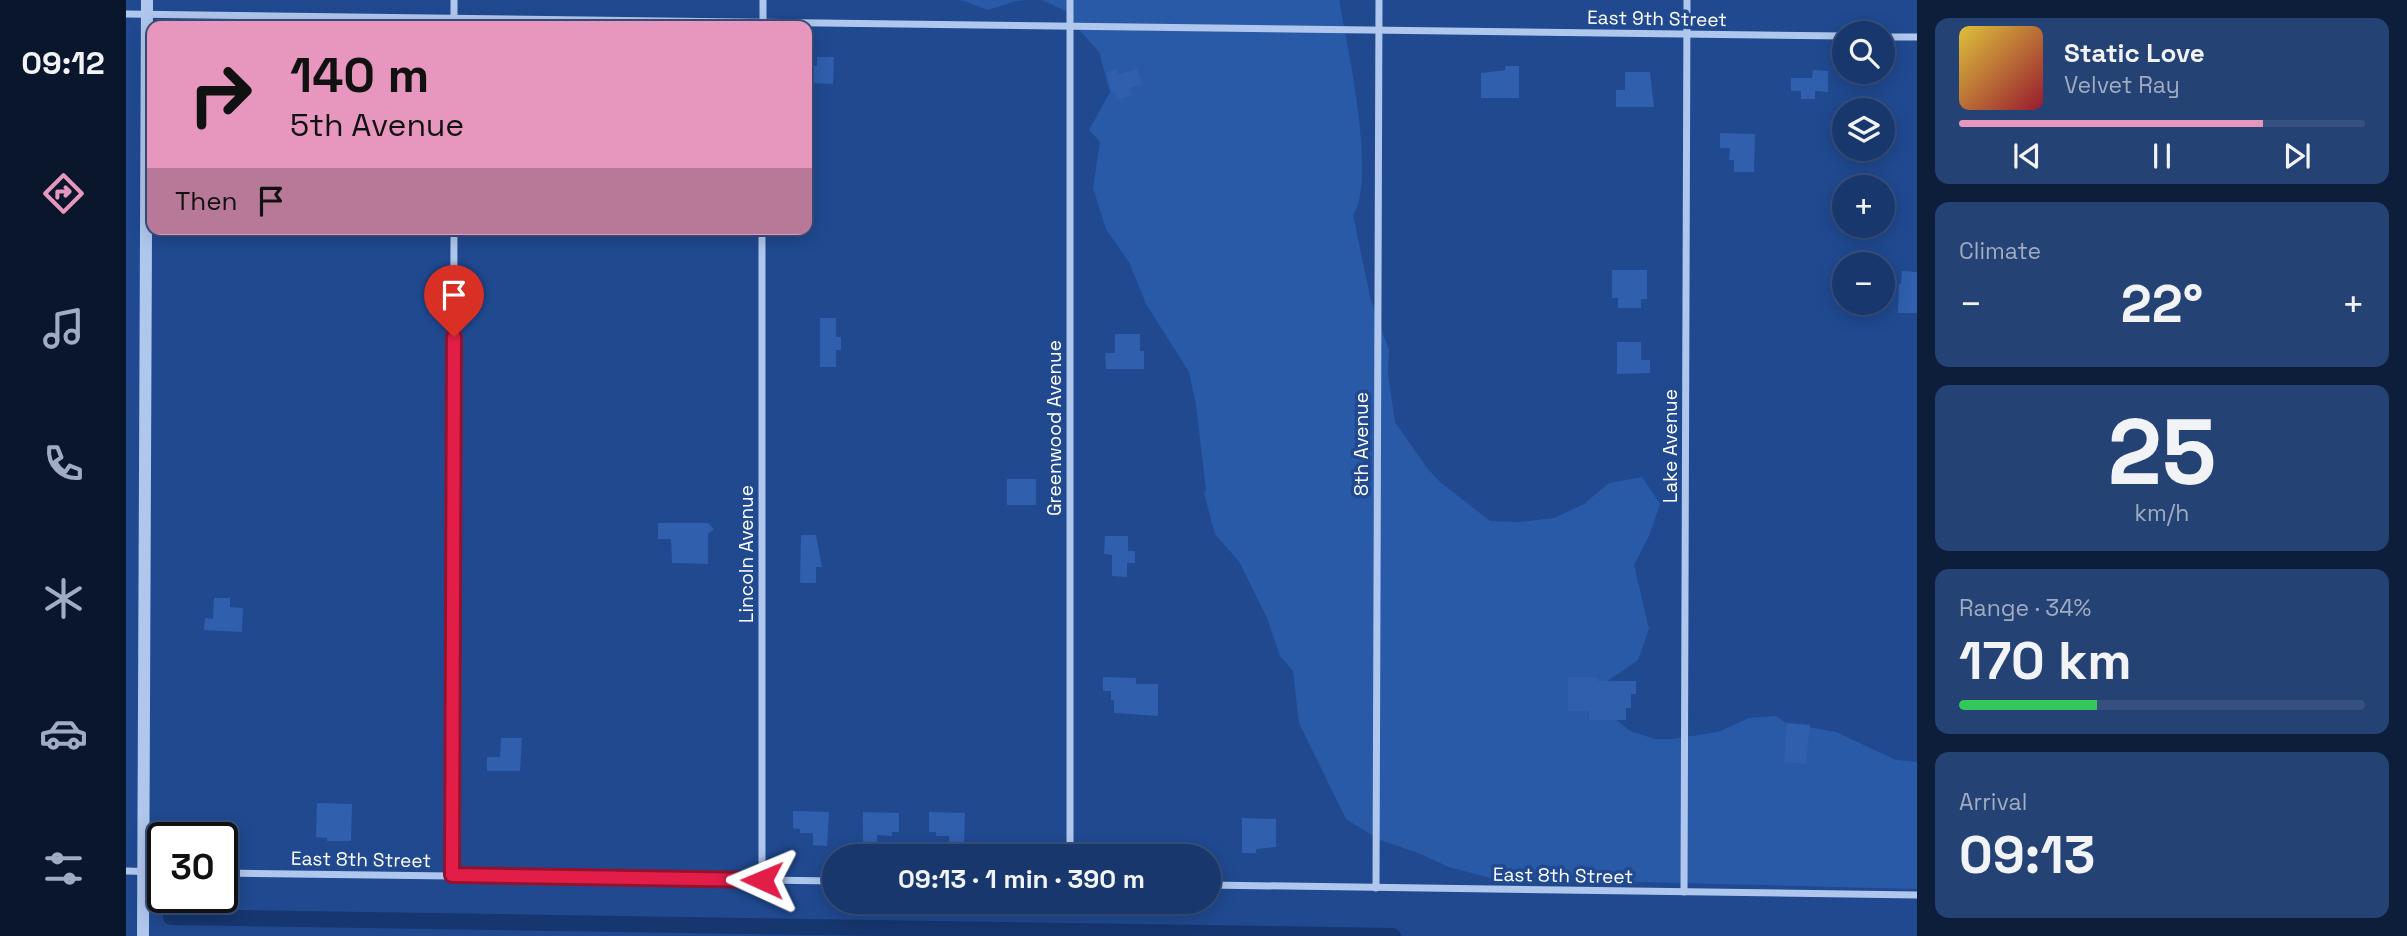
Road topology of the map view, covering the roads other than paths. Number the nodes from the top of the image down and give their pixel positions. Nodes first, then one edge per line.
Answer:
1 (147, 0) edge
2 (454, 0) edge
3 (763, 0) edge
4 (1070, 0) edge
5 (1379, 0) edge
6 (1687, 0) edge
7 (126, 14) edge
8 (147, 14) junction
9 (416, 21) edge
10 (454, 21) edge
11 (763, 21) edge
12 (812, 24) edge
13 (1070, 26) junction
14 (1379, 30) junction
15 (1687, 34) junction
16 (1832, 36) edge
17 (1895, 37) edge
18 (1917, 37) edge
19 (454, 235) edge
20 (762, 235) edge
21 (1070, 844) edge
22 (126, 871) edge
23 (145, 872) junction
24 (238, 873) edge
25 (452, 875) junction
26 (762, 880) junction
27 (822, 881) edge
28 (1221, 886) edge
29 (1376, 888) junction
30 (1684, 892) junction
31 (1917, 895) edge
32 (143, 936) edge

1 - 8 street
2 - 10 street
3 - 11 street
4 - 13 street, Greenwood Avenue
5 - 14 street, 8th Avenue
6 - 15 street, Lake Avenue
7 - 8 street, East 9th Street
8 - 9 street, East 9th Street
8 - 23 street
12 - 13 street, East 9th Street
13 - 14 street, East 9th Street
13 - 21 street, Greenwood Avenue
14 - 15 street, East 9th Street
14 - 29 street, 8th Avenue
15 - 16 street, East 9th Street
15 - 30 street, Lake Avenue
17 - 18 street
19 - 25 street
20 - 26 street, Lincoln Avenue
22 - 23 street
23 - 32 street
24 - 25 street, East 8th Street
25 - 26 street, East 8th Street
26 - 27 street, East 8th Street
28 - 29 street, East 8th Street
29 - 30 street, East 8th Street
30 - 31 street, East 8th Street

